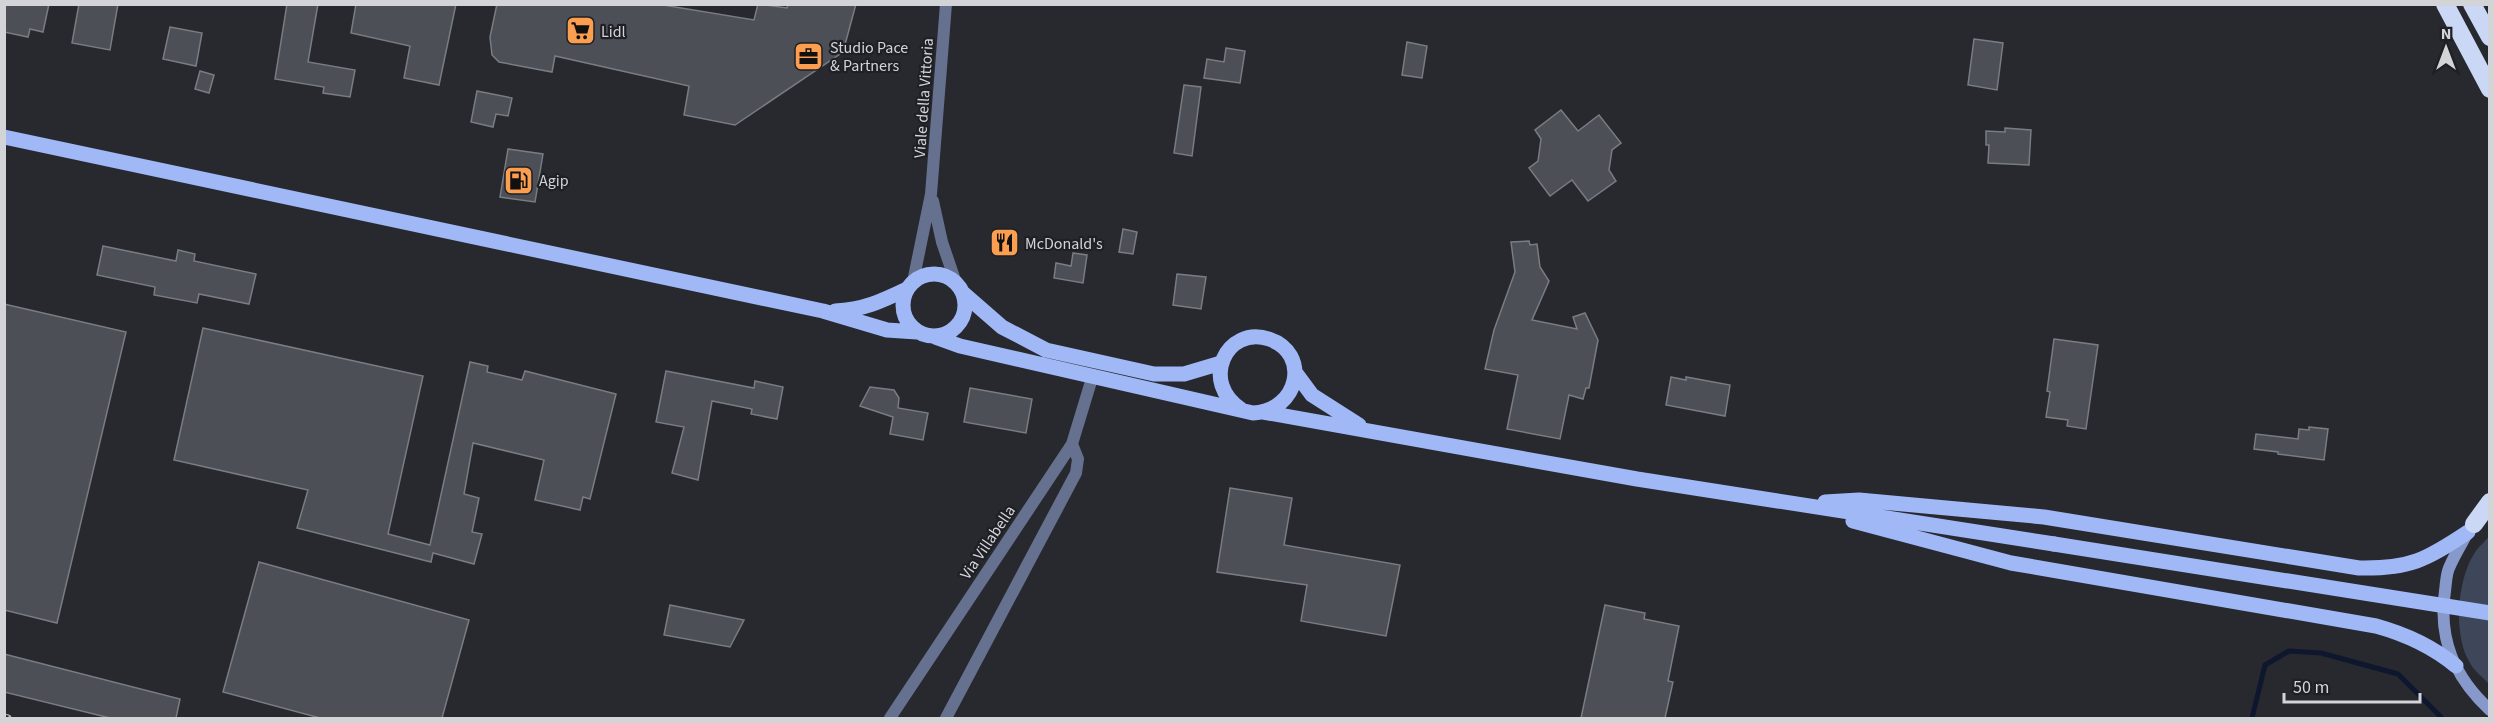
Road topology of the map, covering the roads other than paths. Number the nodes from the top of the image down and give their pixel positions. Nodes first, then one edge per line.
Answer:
1 (946, 4) edge
2 (2445, 4) edge
3 (2472, 4) edge
4 (2490, 37) edge
5 (2490, 89) edge
6 (4, 137) edge
7 (931, 194) junction
8 (910, 285) junction
9 (959, 288) junction
10 (823, 311) junction
11 (916, 332) junction
12 (935, 337) junction
13 (1221, 363) junction
14 (1295, 372) junction
15 (1092, 375) junction
16 (1242, 410) junction
17 (1263, 412) junction
18 (1364, 429) junction
19 (1072, 444) junction
20 (2490, 502) edge
21 (1792, 504) junction
22 (2490, 509) edge
23 (2471, 528) junction
24 (2490, 613) edge
25 (2456, 666) junction
26 (2470, 692) junction
27 (2490, 710) edge
28 (2490, 715) edge
29 (890, 718) edge
30 (946, 718) edge

1 - 7 street, Viale della Vittoria
2 - 5 highway
3 - 4 highway
6 - 10 main road
7 - 8 street, Viale della Vittoria
7 - 9 street, Viale della Vittoria
8 - 9 main road
8 - 10 main road
8 - 11 main road
9 - 12 main road
9 - 13 main road
10 - 11 main road
11 - 12 main road
12 - 15 main road
13 - 14 main road
13 - 16 main road
14 - 17 main road
14 - 18 main road
15 - 16 main road
15 - 19 street, Via Villabella
16 - 17 main road
17 - 18 main road
18 - 21 main road
19 - 29 street, Via Villabella
19 - 30 street
20 - 23 highway
21 - 23 main road
21 - 24 main road, bridge
21 - 25 main road
22 - 23 main road
23 - 25 main road
25 - 26 main road
26 - 27 main road
26 - 28 main road

